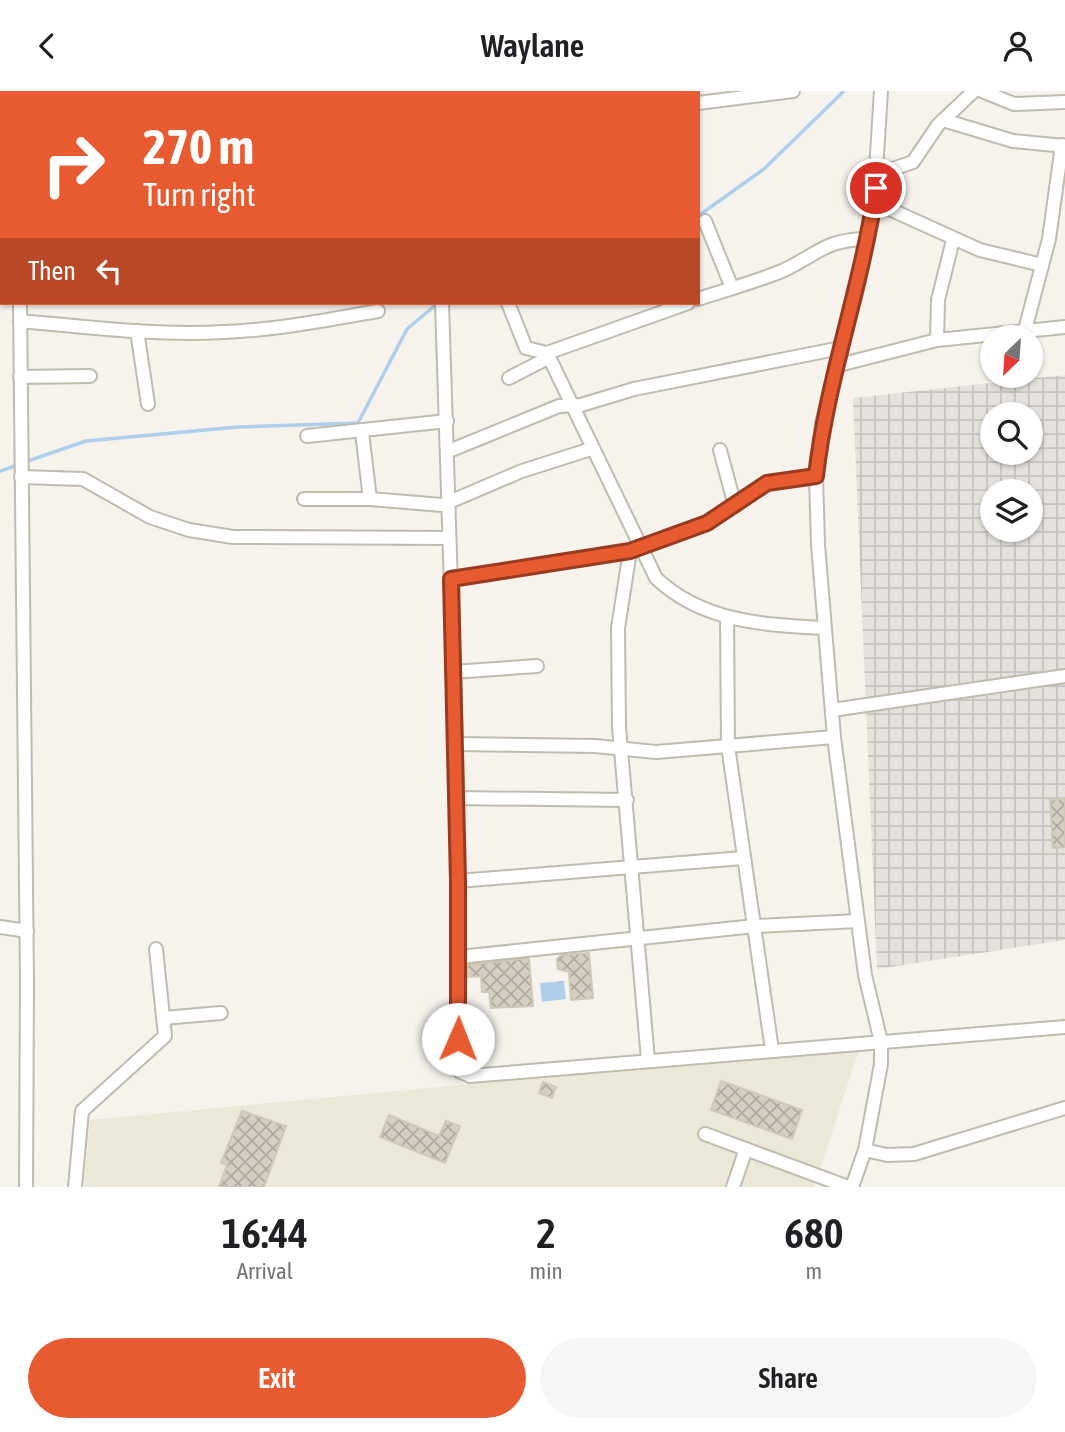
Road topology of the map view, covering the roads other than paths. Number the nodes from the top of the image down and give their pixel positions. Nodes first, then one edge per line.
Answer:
1 (793, 91) edge
2 (881, 91) edge
3 (974, 91) edge
4 (982, 91) edge
5 (1065, 102) edge
6 (700, 103) edge
7 (943, 120) junction
8 (1064, 145) edge
9 (878, 174) junction
10 (874, 202) junction
11 (705, 221) dead end
12 (867, 239) junction
13 (953, 240) junction
14 (1042, 265) junction
15 (732, 288) junction
16 (700, 298) edge
17 (20, 305) edge
18 (442, 305) edge
19 (509, 305) edge
20 (682, 305) edge
21 (378, 311) dead end
22 (20, 321) junction
23 (1026, 325) edge
24 (1065, 327) edge
25 (1043, 329) edge
26 (137, 331) junction
27 (980, 335) edge
28 (937, 340) junction
29 (841, 348) junction
30 (548, 355) junction
31 (835, 366) junction
32 (90, 376) dead end
33 (20, 377) junction
34 (509, 378) dead end
35 (148, 404) dead end
36 (572, 405) junction
37 (447, 421) junction
38 (362, 432) junction
39 (307, 436) dead end
40 (591, 449) junction
41 (720, 450) dead end
42 (449, 451) junction
43 (21, 474) junction
44 (816, 476) junction
45 (304, 499) dead end
46 (370, 499) junction
47 (450, 503) junction
48 (735, 506) junction
49 (450, 538) junction
50 (635, 549) junction
51 (451, 579) junction
52 (727, 617) junction
53 (824, 628) junction
54 (537, 666) dead end
55 (452, 672) junction
56 (1065, 675) edge
57 (832, 710) junction
58 (834, 737) junction
59 (456, 744) junction
60 (727, 745) junction
61 (623, 751) junction
62 (455, 798) junction
63 (627, 800) junction
64 (743, 858) junction
65 (631, 867) junction
66 (458, 881) junction
67 (858, 921) junction
68 (755, 926) junction
69 (0, 927) edge
70 (27, 931) junction
71 (639, 939) junction
72 (156, 949) dead end
73 (459, 957) junction
74 (221, 1013) dead end
75 (163, 1018) junction
76 (1065, 1027) edge
77 (881, 1042) junction
78 (772, 1050) junction
79 (648, 1060) junction
80 (1065, 1108) edge
81 (705, 1134) dead end
82 (746, 1149) junction
83 (865, 1150) junction
84 (26, 1187) edge
85 (75, 1187) edge
86 (733, 1187) edge
87 (850, 1187) edge

1 - 6 street
2 - 9 street
3 - 7 street
4 - 5 street
7 - 8 street
7 - 9 street
8 - 14 street
9 - 10 street
10 - 12 street
10 - 13 street
11 - 15 street
12 - 15 street
12 - 29 street
13 - 14 street
13 - 28 street
14 - 23 street
15 - 16 street
17 - 22 street
18 - 37 street
19 - 30 street
20 - 30 street
21 - 26 street
22 - 26 street
22 - 33 street
24 - 25 street
26 - 35 street
27 - 28 street
28 - 31 street
29 - 31 street
29 - 36 street
30 - 34 street
30 - 36 street
31 - 44 street
32 - 33 street
33 - 43 street
36 - 40 street
36 - 42 street
37 - 38 street
37 - 42 street
38 - 39 street
38 - 46 street
40 - 47 street
40 - 50 street
41 - 48 street
42 - 47 street
43 - 49 street
43 - 70 street
44 - 48 street
44 - 53 street
45 - 46 street
46 - 47 street
47 - 49 street
48 - 50 street
49 - 51 street
50 - 51 street
50 - 52 street
50 - 61 street
51 - 55 street
52 - 53 street
52 - 60 street
53 - 57 street
54 - 55 street
55 - 59 street
56 - 57 street
57 - 58 street
58 - 60 street
58 - 67 street
59 - 61 street
59 - 62 street
60 - 61 street
60 - 64 street
61 - 63 street
62 - 63 street
62 - 66 street
63 - 65 street
64 - 65 street
64 - 68 street
65 - 66 street
65 - 71 street
66 - 73 street
67 - 68 street
67 - 77 street
68 - 71 street
68 - 78 street
69 - 70 street
70 - 84 street
71 - 73 street
71 - 79 street
72 - 75 street
73 - 79 street
74 - 75 street
75 - 85 street
76 - 77 street
77 - 78 street
77 - 83 street
78 - 79 street
80 - 83 street
81 - 82 street
82 - 86 street
82 - 87 street
83 - 87 street

